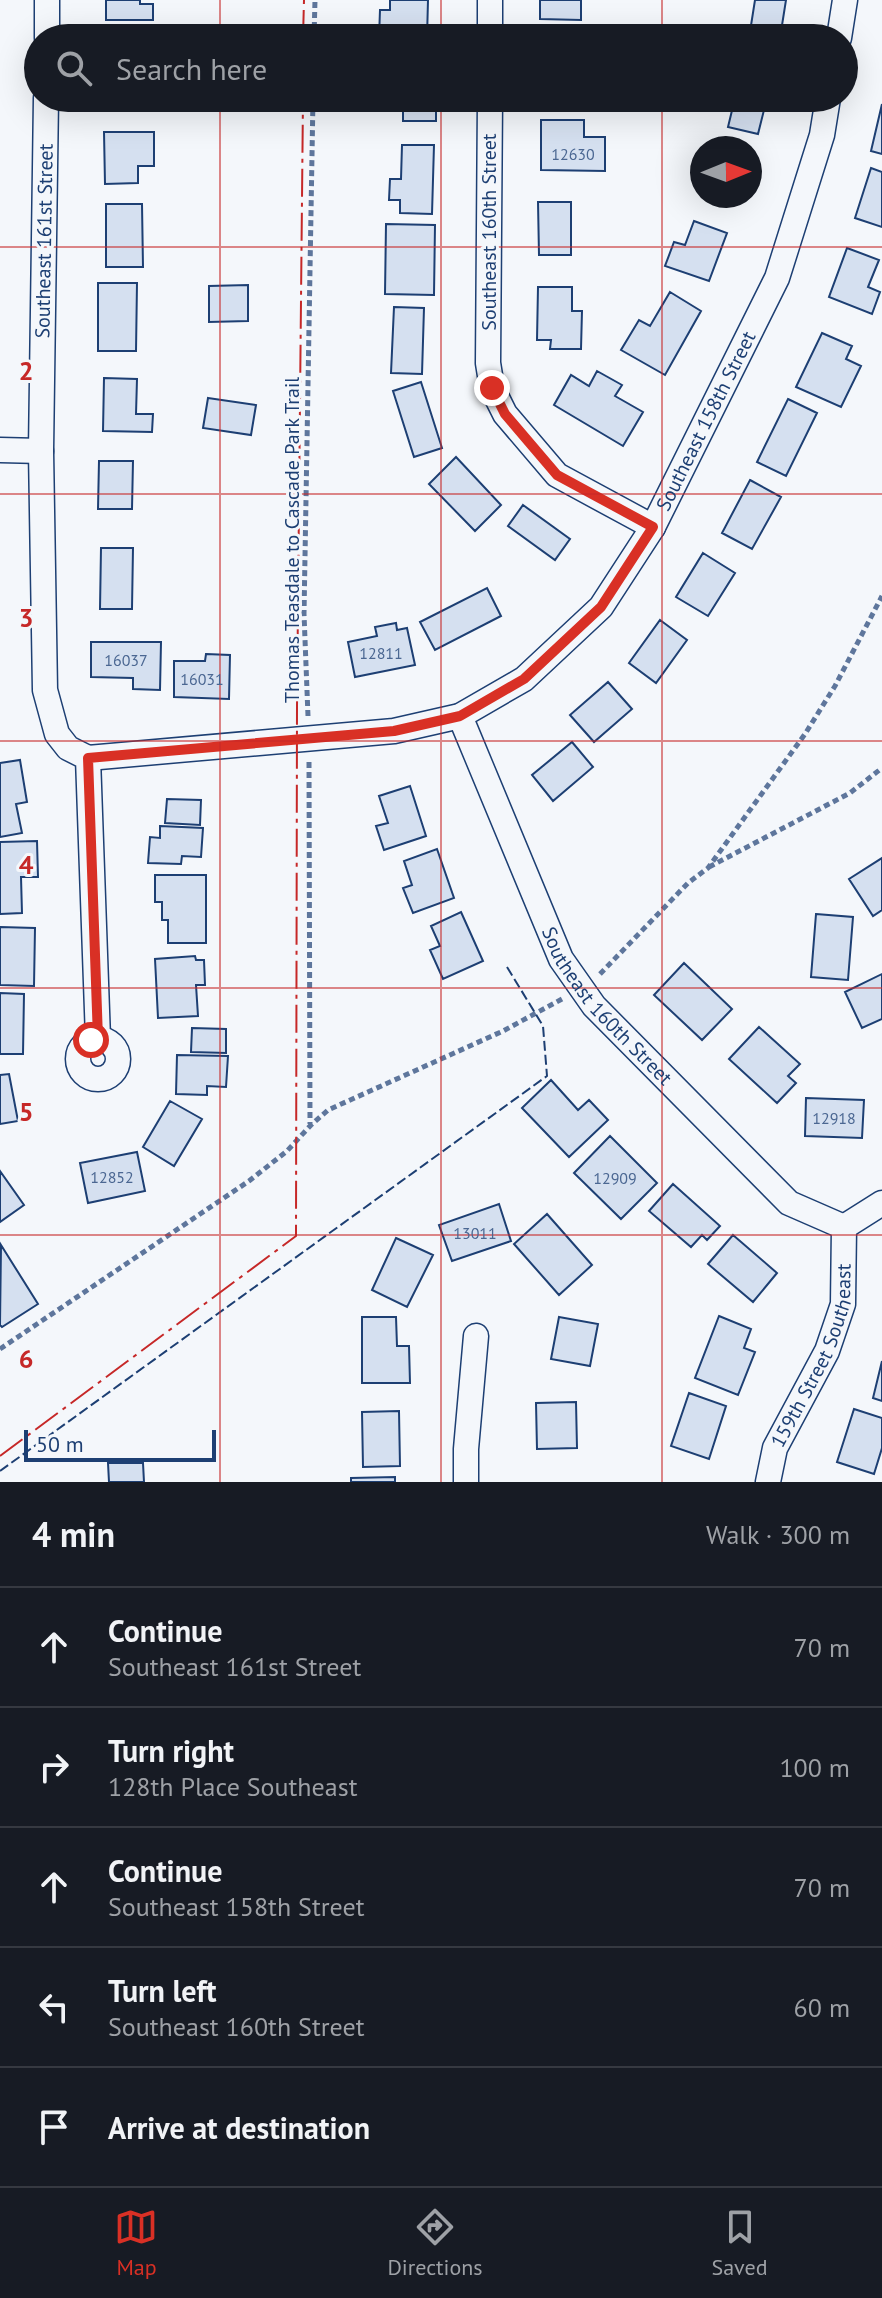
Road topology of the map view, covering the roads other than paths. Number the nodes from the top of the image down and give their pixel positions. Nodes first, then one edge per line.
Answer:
1 (47, 0) edge
2 (490, 0) edge
3 (845, 0) edge
4 (47, 24) edge
5 (490, 24) edge
6 (841, 24) edge
7 (46, 112) edge
8 (490, 112) edge
9 (826, 112) edge
10 (0, 450) edge
11 (41, 451) junction
12 (653, 527) junction
13 (460, 716) junction
14 (88, 758) junction
15 (98, 1039) dead end
16 (882, 1203) edge
17 (844, 1227) junction
18 (476, 1336) dead end
19 (466, 1482) edge
20 (768, 1482) edge

1 - 4 street
2 - 5 street
3 - 6 street
7 - 11 street, Southeast 161st Street
8 - 12 street, Southeast 160th Street
9 - 12 street, Southeast 158th Street
10 - 11 street
11 - 14 street, Southeast 161st Street
12 - 13 street, Southeast 158th Street
13 - 14 street, Southeast 158th Street
13 - 17 street, Southeast 160th Street
14 - 15 street
16 - 17 street
17 - 20 street, 159th Street Southeast
18 - 19 street

